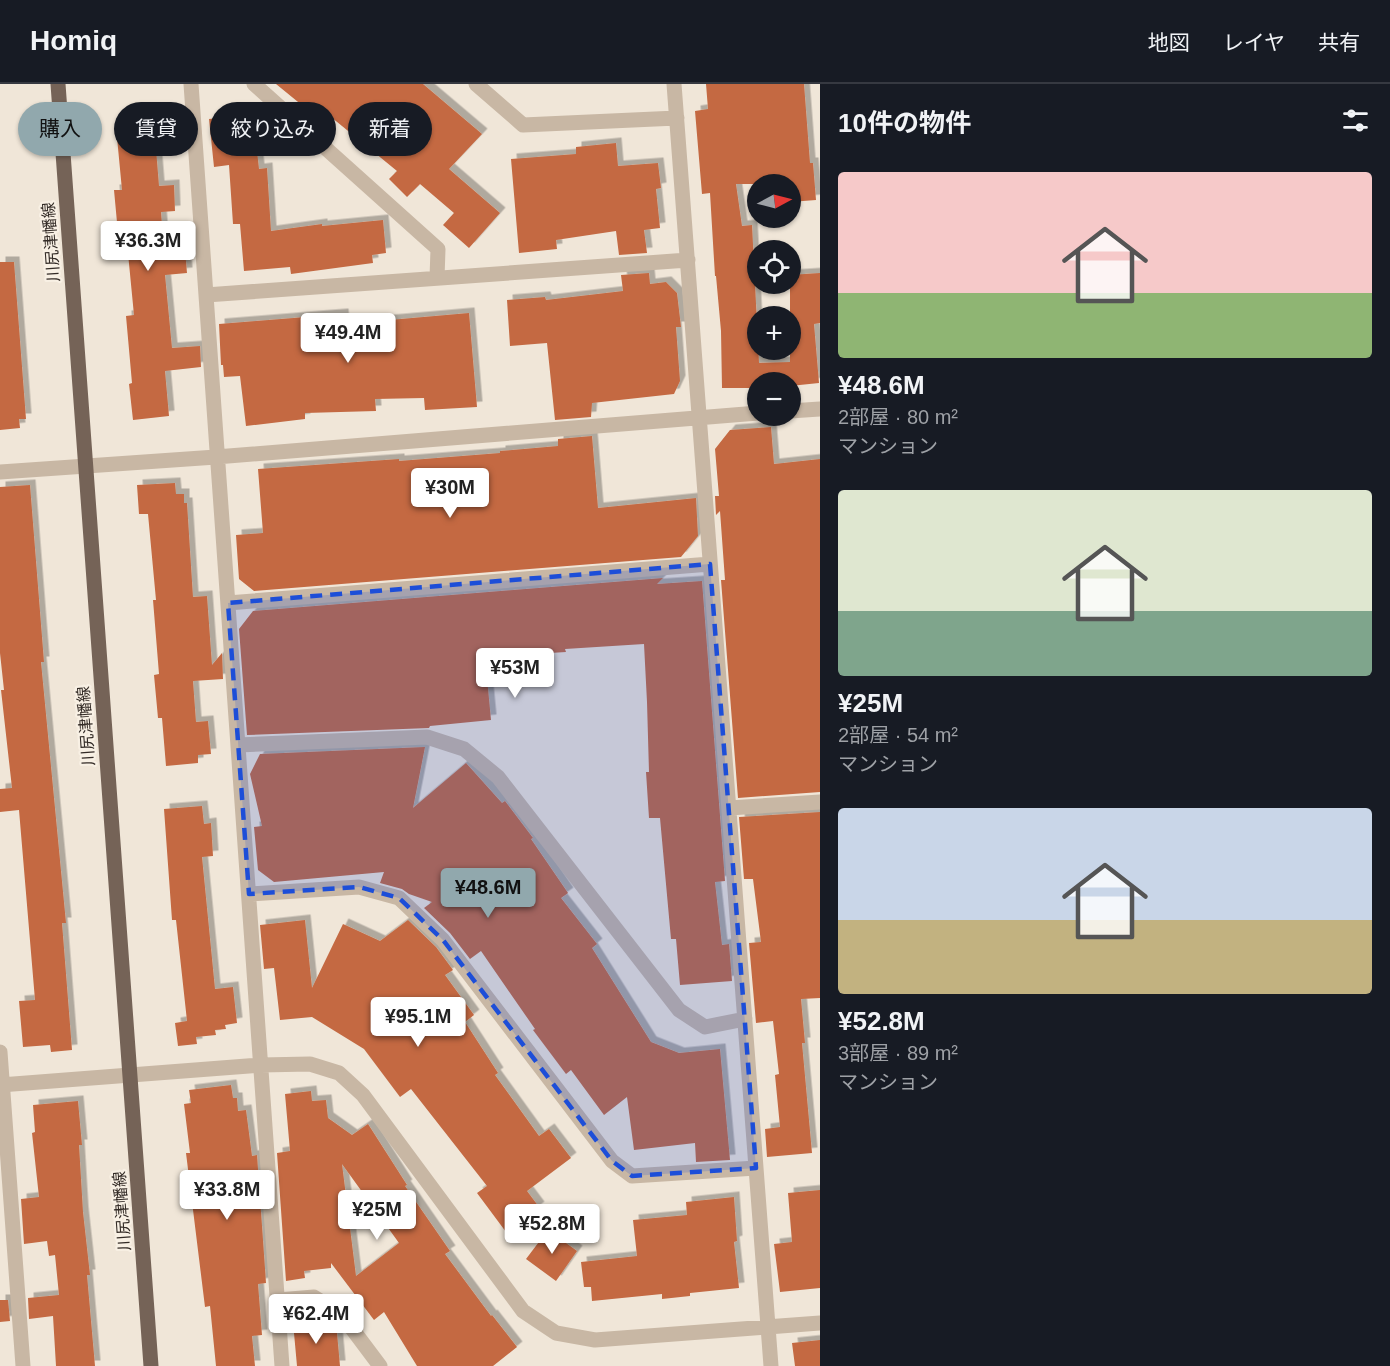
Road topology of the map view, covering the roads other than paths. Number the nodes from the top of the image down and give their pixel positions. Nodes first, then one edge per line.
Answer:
1 (58, 84) edge
2 (191, 84) edge
3 (254, 84) edge
4 (476, 84) edge
5 (674, 84) edge
6 (677, 118) junction
7 (688, 260) junction
8 (437, 278) junction
9 (206, 295) junction
10 (820, 408) edge
11 (801, 410) edge
12 (747, 414) edge
13 (700, 417) junction
14 (216, 457) junction
15 (85, 466) junction
16 (0, 472) edge
17 (710, 564) junction
18 (228, 603) junction
19 (238, 745) junction
20 (820, 801) edge
21 (729, 808) junction
22 (249, 894) junction
23 (745, 1019) junction
24 (0, 1052) edge
25 (261, 1065) junction
26 (130, 1076) junction
27 (1, 1085) edge
28 (756, 1168) junction
29 (6, 1232) edge
30 (278, 1300) junction
31 (820, 1323) edge
32 (768, 1328) junction
33 (23, 1366) edge
34 (151, 1366) edge
35 (282, 1366) edge
36 (380, 1366) edge
37 (771, 1366) edge

1 - 15 main road, 川尻津幡線
2 - 9 street
3 - 8 street
4 - 6 street
5 - 6 street
6 - 7 street
7 - 8 street
7 - 13 street
8 - 9 street
9 - 14 street
10 - 11 street
12 - 13 street
13 - 14 street
13 - 17 street
14 - 15 street
14 - 18 street
15 - 16 street
15 - 26 main road, 川尻津幡線
17 - 18 street
17 - 21 street
18 - 19 street
19 - 22 street
19 - 23 street
20 - 21 street
21 - 23 street
22 - 25 street
22 - 28 street
23 - 28 street
24 - 27 street
25 - 26 street
25 - 30 street
25 - 32 street
26 - 27 street
26 - 34 main road, 川尻津幡線
27 - 29 street
28 - 32 street
29 - 33 street
30 - 35 street
30 - 36 street
31 - 32 street
32 - 37 street

